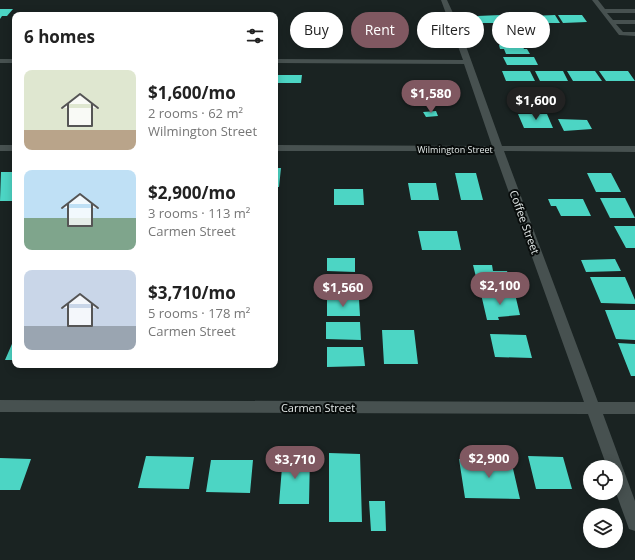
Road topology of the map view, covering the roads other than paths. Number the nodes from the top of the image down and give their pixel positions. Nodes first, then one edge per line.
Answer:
1 (444, 0) edge
2 (595, 0) edge
3 (603, 11) junction
4 (635, 11) edge
5 (611, 22) junction
6 (635, 22) edge
7 (635, 34) edge
8 (0, 60) edge
9 (12, 61) edge
10 (278, 61) edge
11 (467, 62) junction
12 (0, 148) edge
13 (12, 148) edge
14 (278, 148) edge
15 (498, 149) junction
16 (635, 149) edge
17 (0, 406) edge
18 (593, 408) junction
19 (635, 408) edge
20 (612, 460) edge
21 (623, 490) edge
22 (635, 523) edge

1 - 11 street, Coffee Street
2 - 3 lane
3 - 4 lane
3 - 5 lane
5 - 6 lane
5 - 7 lane
8 - 9 street
10 - 11 street
11 - 15 street, Coffee Street
12 - 13 street
14 - 15 street, Wilmington Street
15 - 16 street, Wilmington Street
15 - 18 street, Coffee Street
17 - 18 street, Carmen Street
18 - 19 street, Carmen Street
18 - 20 street, Coffee Street
21 - 22 street

